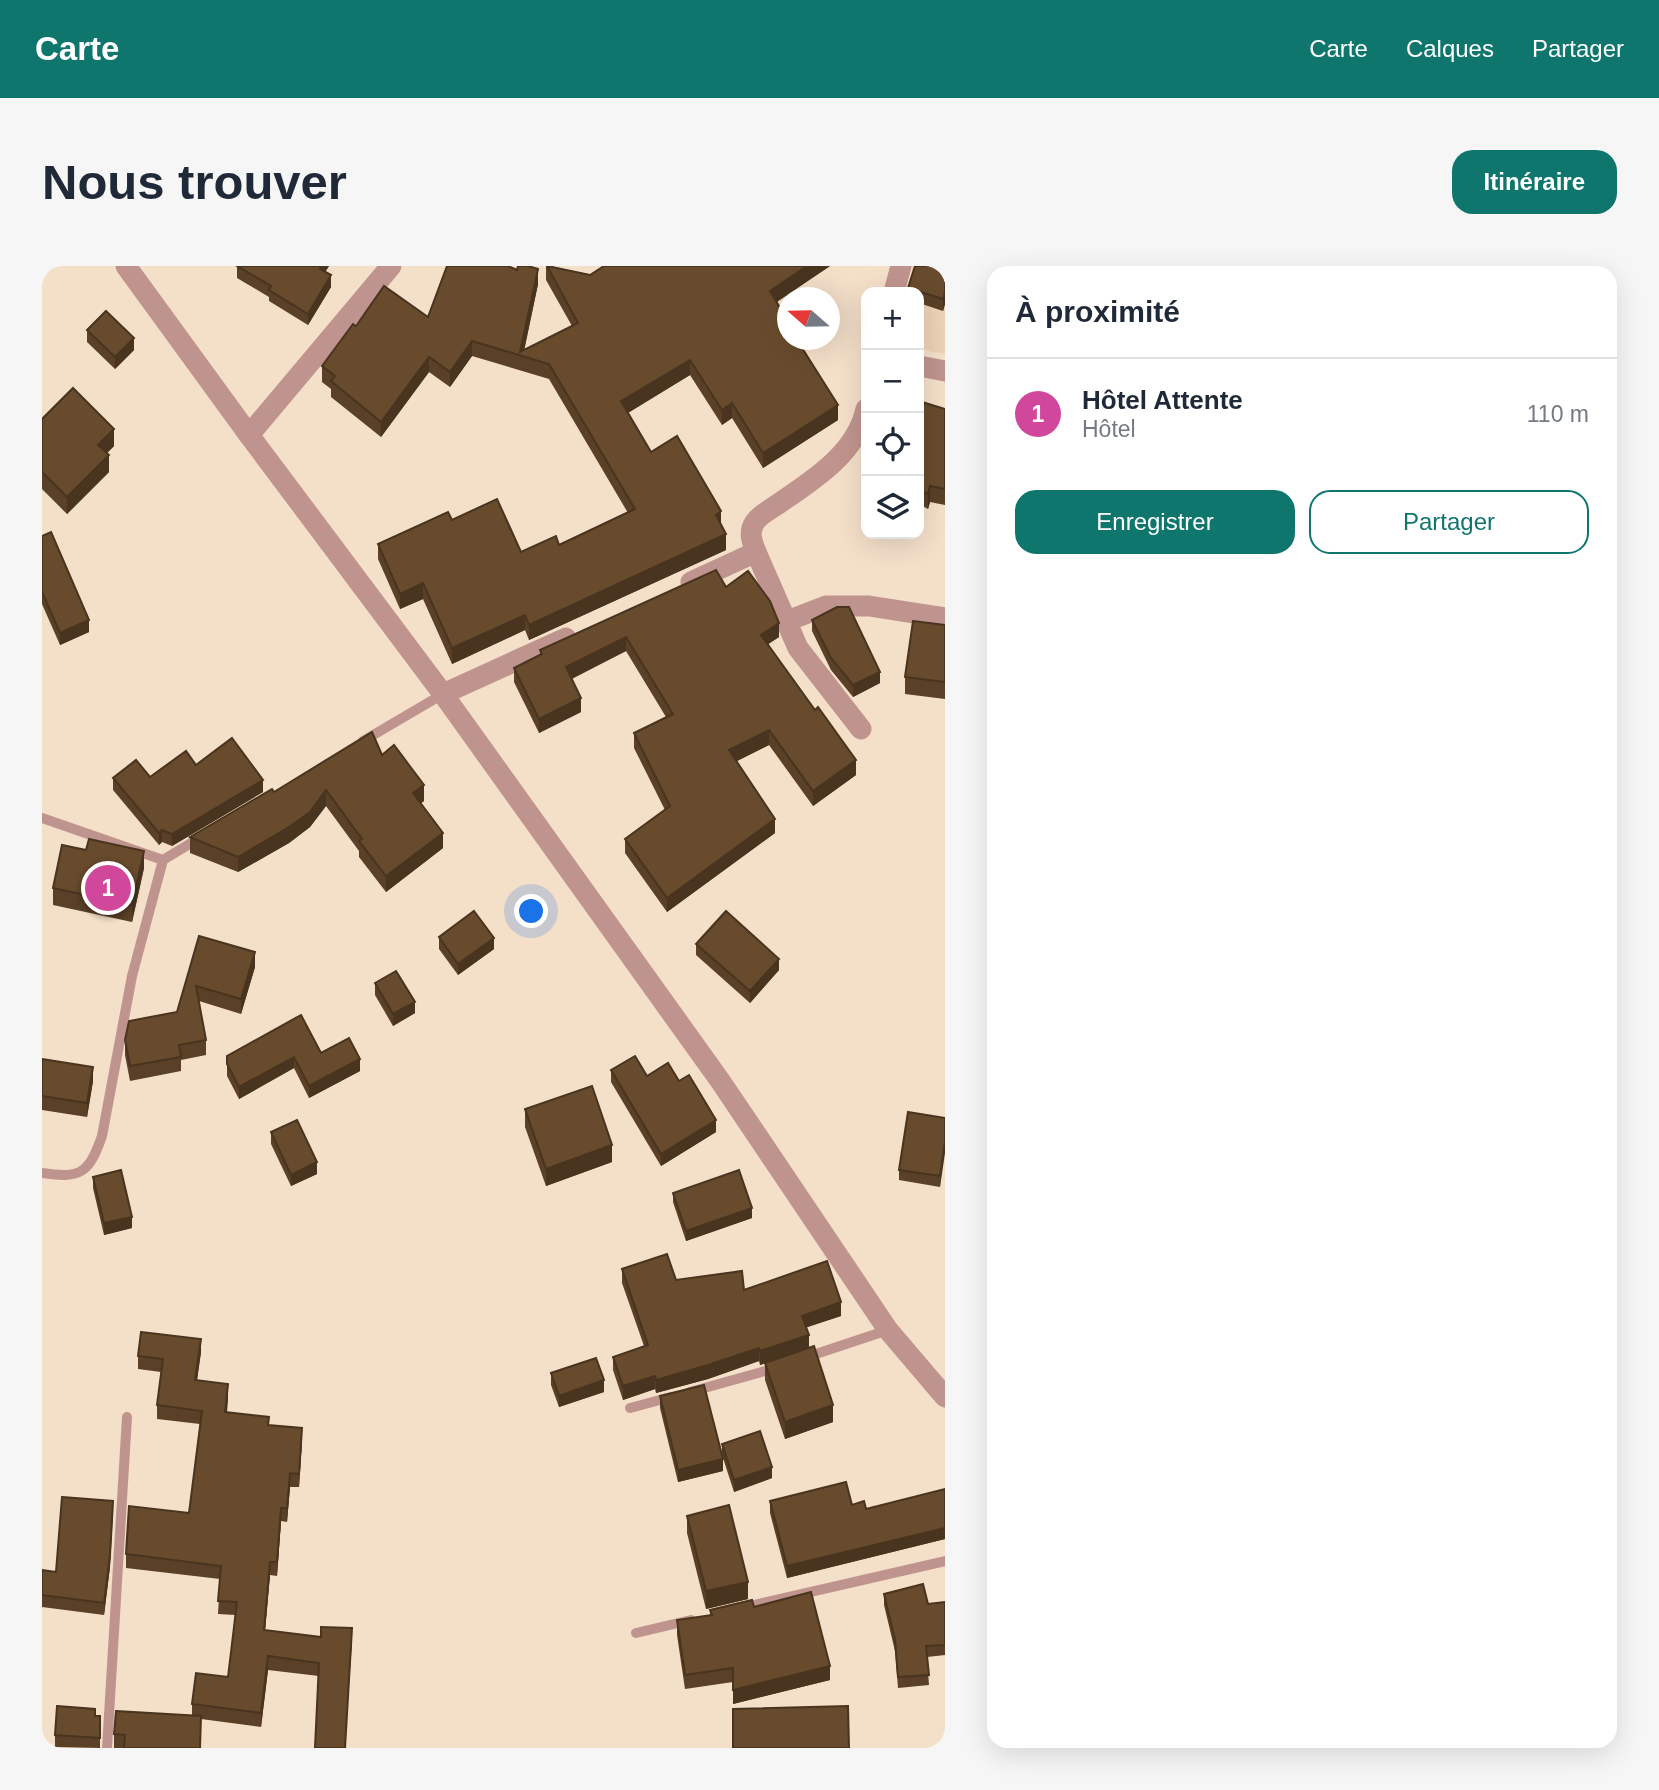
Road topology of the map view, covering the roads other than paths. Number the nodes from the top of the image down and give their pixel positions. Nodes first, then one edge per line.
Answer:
1 (125, 266) edge
2 (391, 266) edge
3 (901, 266) edge
4 (895, 287) edge
5 (924, 367) edge
6 (945, 371) edge
7 (865, 413) edge
8 (248, 435) junction
9 (756, 552) junction
10 (668, 592) edge
11 (945, 618) edge
12 (787, 621) junction
13 (581, 632) edge
14 (443, 694) junction
15 (861, 729) dead end
16 (350, 749) edge
17 (42, 818) edge
18 (209, 832) edge
19 (163, 860) junction
20 (42, 1173) edge
21 (888, 1330) junction
22 (945, 1397) edge
23 (630, 1408) dead end
24 (127, 1417) dead end
25 (945, 1560) edge
26 (730, 1611) edge
27 (703, 1617) edge
28 (636, 1633) dead end
29 (107, 1748) edge

1 - 8 street
2 - 8 street
3 - 4 street
5 - 6 street
7 - 9 street
8 - 14 street
9 - 10 street
9 - 12 street
11 - 12 street
12 - 15 street
13 - 14 street
14 - 16 lane
14 - 21 street
17 - 19 lane
18 - 19 lane
19 - 20 lane
21 - 22 street
21 - 23 lane
24 - 29 lane
25 - 26 lane
27 - 28 lane

